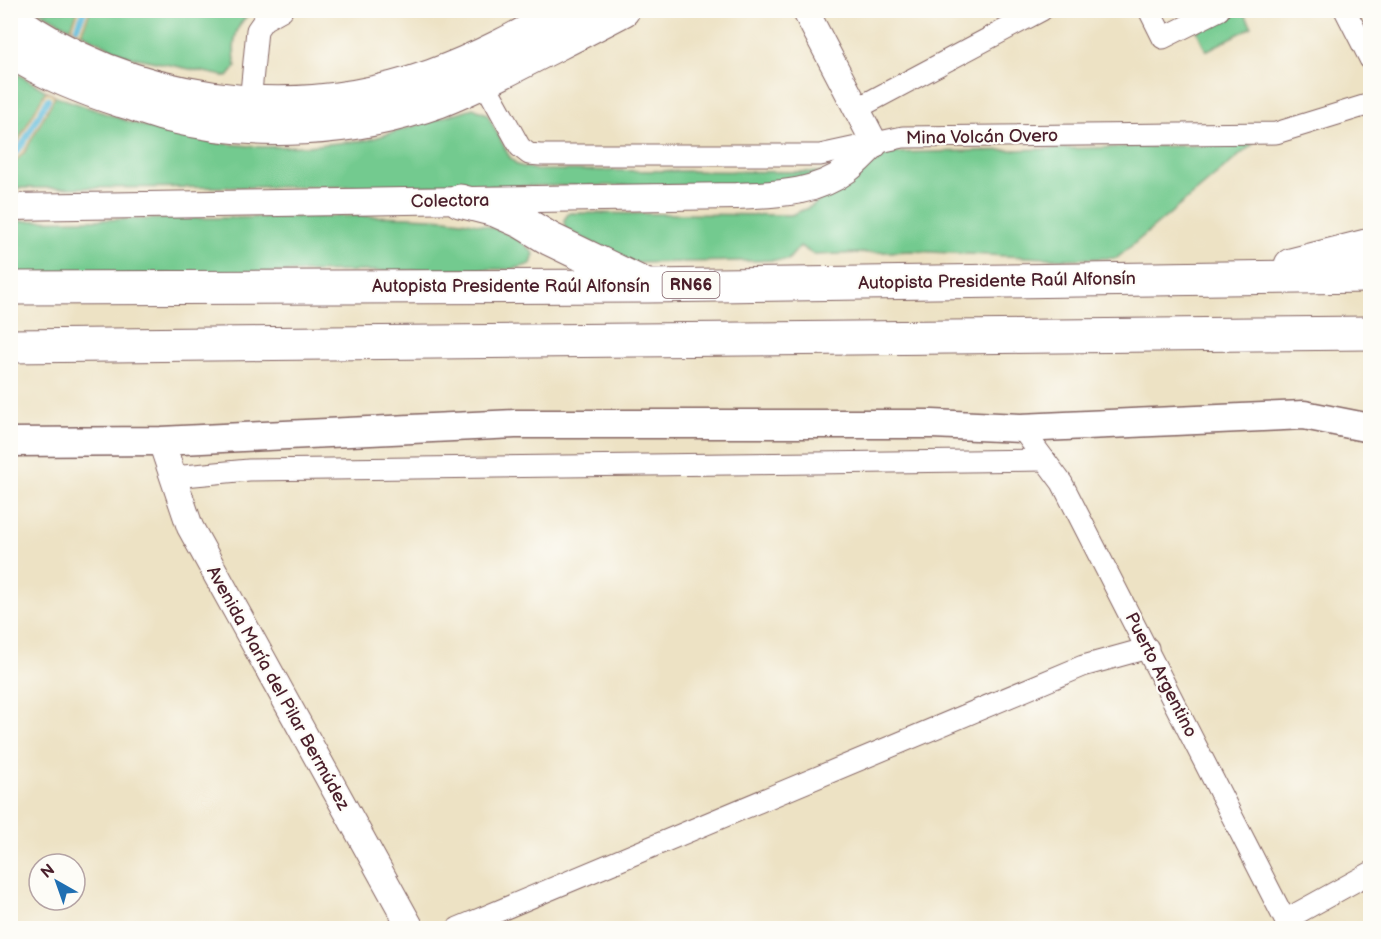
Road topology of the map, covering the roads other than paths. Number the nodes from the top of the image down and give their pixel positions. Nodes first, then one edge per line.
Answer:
1 (282, 10) edge
2 (567, 10) edge
3 (623, 10) edge
4 (805, 10) edge
5 (1042, 10) edge
6 (1149, 10) edge
7 (1219, 10) edge
8 (1345, 10) edge
9 (10, 17) edge
10 (10, 51) edge
11 (1371, 59) edge
12 (484, 82) junction
13 (250, 103) junction
14 (1371, 104) edge
15 (856, 109) junction
16 (874, 144) junction
17 (460, 201) junction
18 (10, 207) edge
19 (1371, 244) edge
20 (1371, 276) edge
21 (1236, 279) junction
22 (648, 286) junction
23 (10, 288) edge
24 (1371, 333) edge
25 (988, 336) junction
26 (10, 346) edge
27 (1371, 349) edge
28 (1021, 428) junction
29 (1371, 428) edge
30 (161, 441) junction
31 (10, 442) edge
32 (1045, 460) junction
33 (173, 477) junction
34 (1148, 648) junction
35 (1371, 873) edge
36 (1287, 924) edge
37 (411, 928) edge
38 (458, 928) edge

1 - 13 street
2 - 13 main road
3 - 12 main road
4 - 15 street
5 - 15 street
6 - 7 street
8 - 11 street
9 - 13 main road
10 - 12 main road
12 - 16 street, Mina Volcán Overo
14 - 16 street, Mina Volcán Overo
15 - 16 street
16 - 17 street, Colectora
17 - 18 street, Colectora
17 - 22 main road
19 - 21 main road
20 - 21 main road, Autopista Presidente Raúl Alfonsín / RN66
21 - 22 main road, Autopista Presidente Raúl Alfonsín / RN66
22 - 23 main road, Autopista Presidente Raúl Alfonsín / RN66
24 - 25 main road
25 - 26 main road
25 - 27 main road
28 - 29 main road
28 - 30 main road
28 - 32 street, Puerto Argentino
30 - 31 main road
30 - 33 street, Avenida María del Pilar Bermúdez
32 - 33 street
32 - 34 street, Puerto Argentino
33 - 37 street, Avenida María del Pilar Bermúdez
34 - 36 street, Puerto Argentino
34 - 38 street
35 - 36 street

